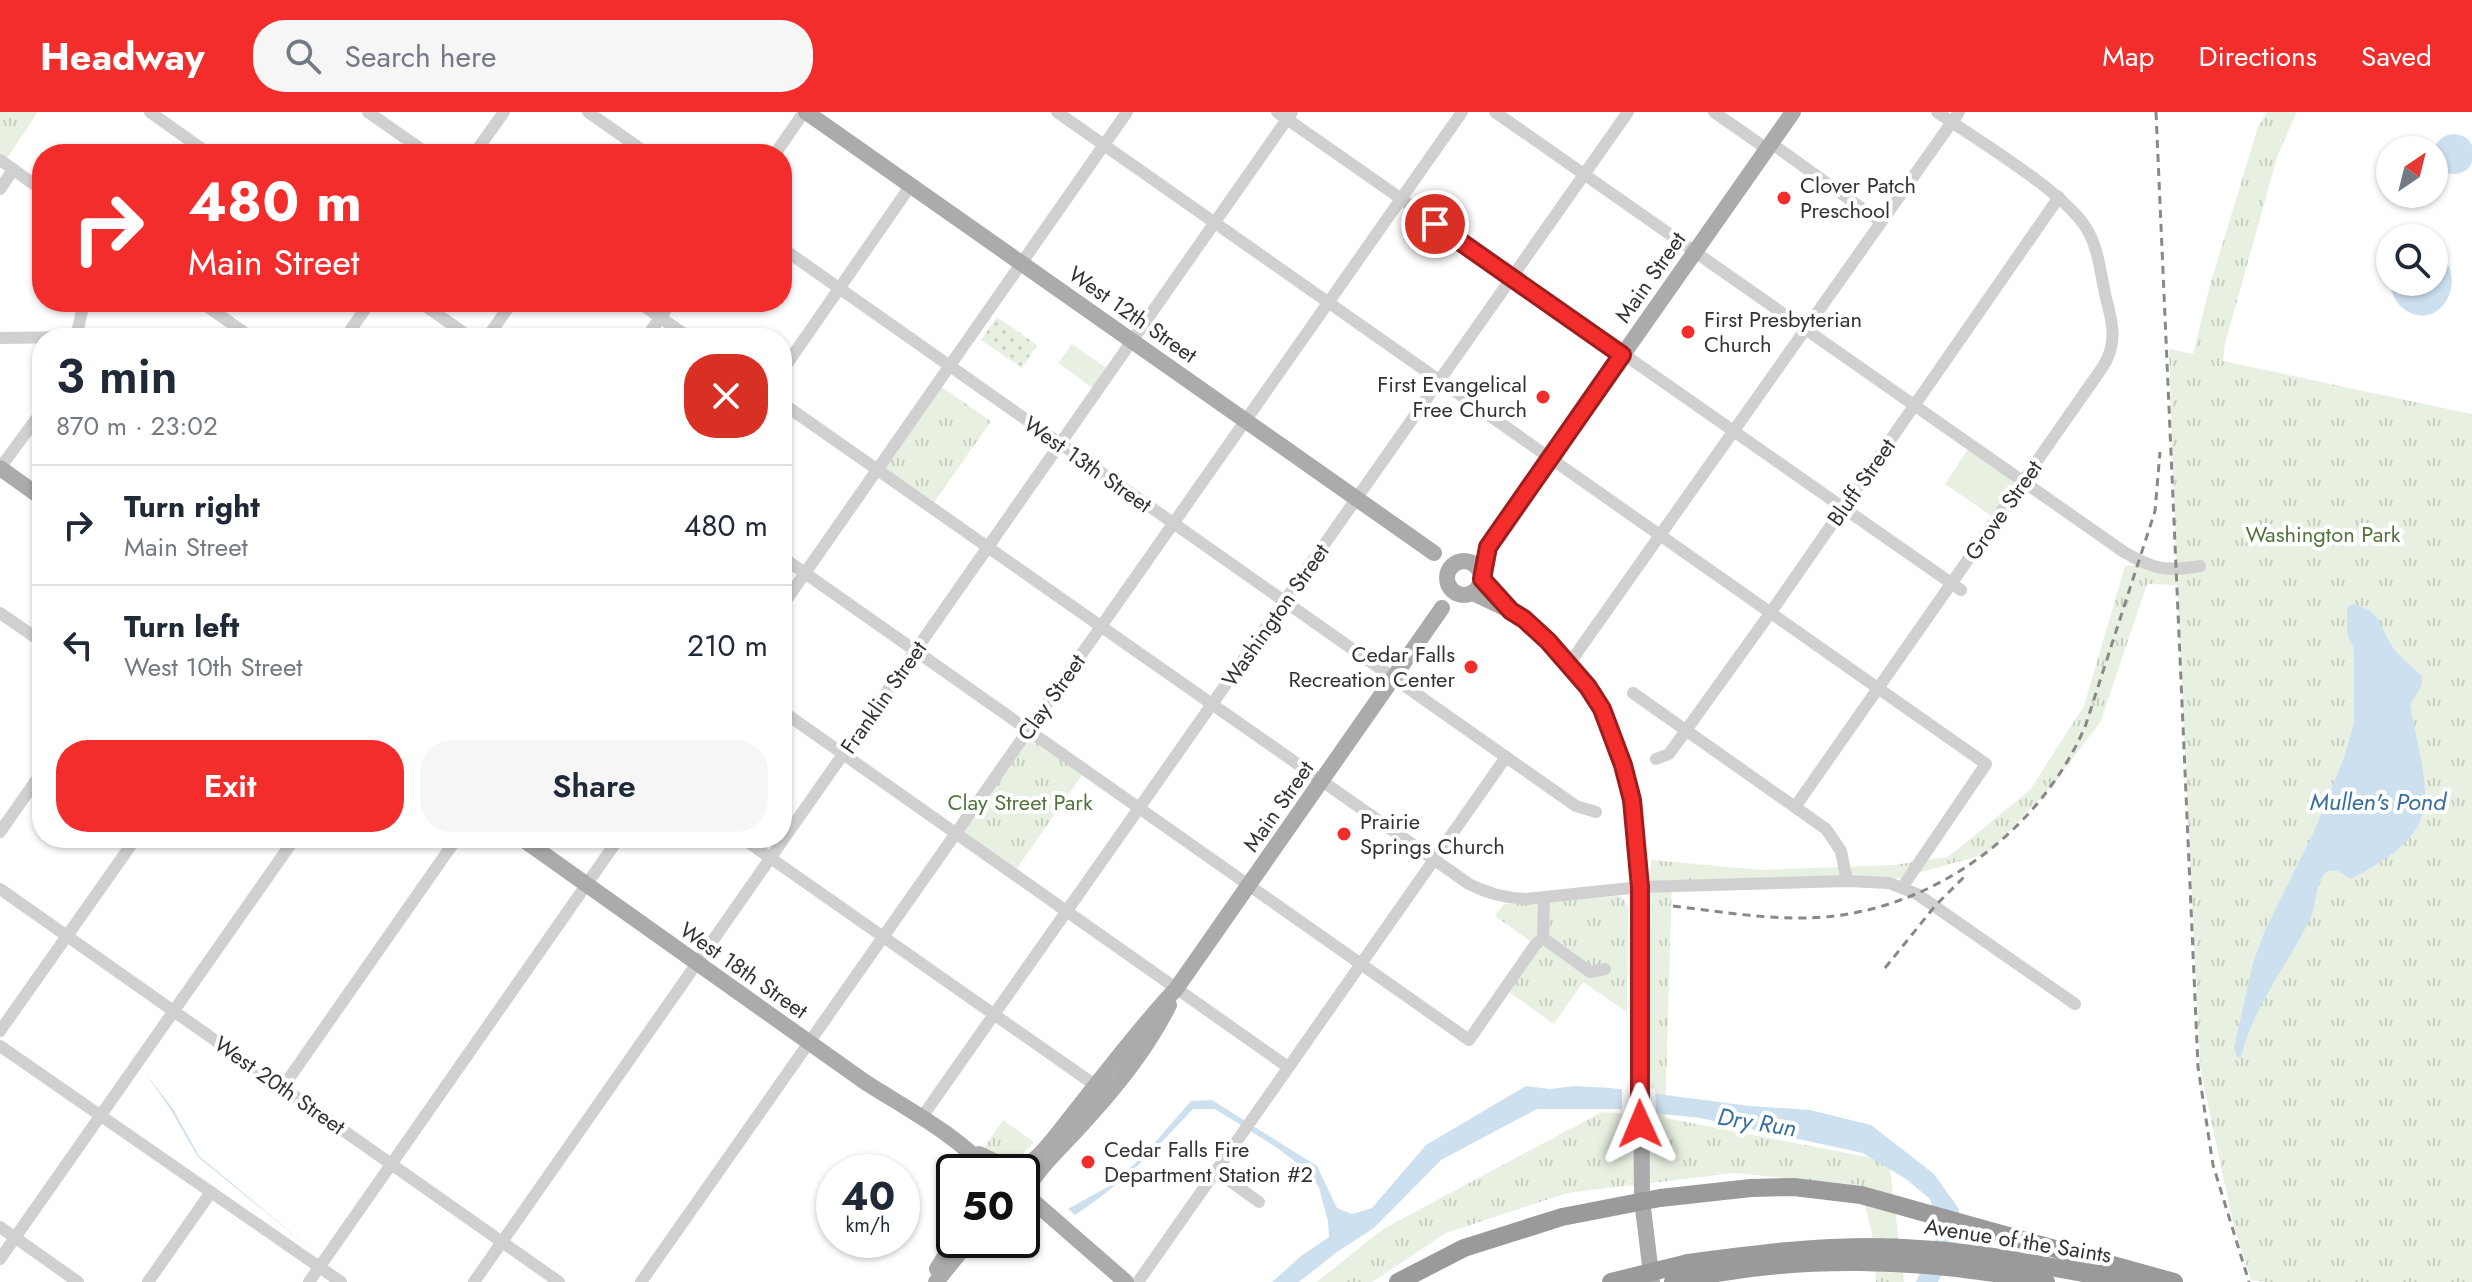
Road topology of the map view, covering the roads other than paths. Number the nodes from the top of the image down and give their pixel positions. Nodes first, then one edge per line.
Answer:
1 (150, 112) edge
2 (368, 112) edge
3 (504, 112) edge
4 (588, 112) edge
5 (805, 112) edge
6 (1057, 112) edge
7 (1127, 112) edge
8 (1462, 112) edge
9 (1495, 112) edge
10 (1628, 112) edge
11 (1714, 112) edge
12 (1793, 112) edge
13 (1937, 112) edge
14 (1285, 114) edge
15 (1955, 117) edge
16 (193, 142) joint
17 (196, 144) edge
18 (414, 144) edge
19 (481, 144) edge
20 (634, 144) edge
21 (782, 144) edge
22 (1104, 145) junction
23 (1769, 146) junction
24 (0, 160) edge
25 (13, 170) junction
26 (1584, 175) junction
27 (32, 183) edge
28 (911, 185) junction
29 (0, 189) edge
30 (2059, 197) junction
31 (1400, 199) junction
32 (1881, 222) junction
33 (1215, 223) junction
34 (1694, 253) junction
35 (792, 255) edge
36 (1022, 263) junction
37 (1511, 278) junction
38 (839, 289) junction
39 (1328, 302) junction
40 (215, 312) edge
41 (434, 312) edge
42 (653, 312) edge
43 (664, 312) edge
44 (660, 317) junction
45 (238, 328) edge
46 (457, 328) edge
47 (653, 328) edge
48 (676, 328) edge
49 (1806, 329) junction
50 (0, 338) edge
51 (32, 338) edge
52 (1133, 340) junction
53 (1622, 355) junction
54 (792, 357) edge
55 (949, 366) junction
56 (1439, 380) junction
57 (1915, 405) junction
58 (792, 410) edge
59 (1246, 419) junction
60 (32, 425) edge
61 (1733, 432) junction
62 (1060, 444) junction
63 (1551, 457) junction
64 (0, 468) edge
65 (877, 470) junction
66 (2024, 481) junction
67 (32, 491) edge
68 (1357, 497) junction
69 (1843, 509) junction
70 (1173, 524) junction
71 (1661, 534) junction
72 (988, 548) junction
73 (792, 564) edge
74 (2200, 566) dead end
75 (805, 573) junction
76 (1466, 578) junction
77 (1956, 587) junction
78 (792, 592) edge
79 (1284, 601) junction
80 (1771, 612) junction
81 (0, 613) edge
82 (1100, 627) junction
83 (32, 635) edge
84 (915, 651) junction
85 (1569, 664) junction
86 (1394, 679) junction
87 (1879, 688) junction
88 (1633, 693) dead end
89 (1211, 705) junction
90 (792, 718) edge
91 (1028, 730) junction
92 (1686, 730) junction
93 (843, 754) junction
94 (1506, 757) junction
95 (1656, 759) dead end
96 (1321, 783) junction
97 (32, 786) edge
98 (1795, 807) junction
99 (1139, 808) junction
100 (1596, 812) dead end
101 (792, 828) edge
102 (0, 832) edge
103 (956, 834) junction
104 (129, 848) edge
105 (288, 848) edge
106 (450, 848) edge
107 (535, 848) edge
108 (612, 848) edge
109 (756, 848) edge
110 (778, 848) edge
111 (771, 858) junction
112 (1434, 860) junction
113 (1847, 881) junction
114 (587, 885) junction
115 (1249, 886) junction
116 (1903, 886) junction
117 (1640, 887) junction
118 (0, 889) edge
119 (1544, 897) junction
120 (1066, 912) junction
121 (67, 936) junction
122 (883, 937) junction
123 (1543, 938) junction
124 (697, 963) junction
125 (1361, 964) junction
126 (1605, 969) dead end
127 (1176, 989) junction
128 (2075, 1004) dead end
129 (174, 1011) junction
130 (994, 1014) junction
131 (0, 1031) edge
132 (809, 1043) junction
133 (0, 1046) edge
134 (1288, 1067) junction
135 (283, 1087) junction
136 (1102, 1090) junction
137 (101, 1116) junction
138 (922, 1117) junction
139 (945, 1134) junction
140 (969, 1154) edge
141 (977, 1154) edge
142 (391, 1164) junction
143 (1040, 1168) edge
144 (1216, 1171) junction
145 (211, 1192) junction
146 (1642, 1200) junction
147 (1040, 1202) edge
148 (1259, 1202) dead end
149 (1040, 1210) edge
150 (0, 1227) edge
151 (15, 1237) junction
152 (502, 1242) junction
153 (1863, 1254) junction
154 (944, 1258) edge
155 (955, 1258) edge
156 (0, 1259) edge
157 (319, 1267) junction
158 (1684, 1274) edge
159 (78, 1282) edge
160 (148, 1282) edge
161 (309, 1282) edge
162 (341, 1282) edge
163 (474, 1282) edge
164 (559, 1282) edge
165 (641, 1282) edge
166 (929, 1282) edge
167 (936, 1282) edge
168 (1115, 1282) edge
169 (1126, 1282) edge
170 (1138, 1282) edge
171 (1398, 1282) edge
172 (1611, 1282) edge
173 (1652, 1282) edge
174 (2046, 1282) edge
175 (2132, 1282) edge
176 (2174, 1282) edge

1 - 16 street
2 - 18 street
3 - 19 street
4 - 20 street
5 - 21 street
5 - 28 main road, West 12th Street
6 - 22 street
7 - 22 street
8 - 31 street, Clay Street
9 - 26 street
10 - 26 street, Washington Street
11 - 23 street
12 - 23 main road, Main Street
13 - 15 street, Grove Street
14 - 31 street
14 - 33 street, Franklin Street
15 - 30 street, Grove Street
15 - 32 street
16 - 17 street
22 - 33 street
22 - 36 street
23 - 32 street
23 - 34 main road, Main Street
24 - 25 street
25 - 27 street
25 - 29 street
26 - 34 street
26 - 37 street, Washington Street
28 - 36 main road, West 12th Street
28 - 38 street
30 - 57 street, Bluff Street
30 - 66 street, Grove Street
31 - 37 street
31 - 39 street, Clay Street
32 - 49 street
33 - 39 street
33 - 52 street, Franklin Street
34 - 49 street
34 - 53 main road, Main Street
35 - 38 street, West 13th Street
36 - 52 main road, West 12th Street
36 - 55 street
37 - 53 street
37 - 56 street, Washington Street
38 - 54 street
38 - 55 street, West 13th Street
39 - 56 street
39 - 59 street, Clay Street
40 - 45 street
41 - 46 street
42 - 44 street
43 - 44 street
44 - 47 street
44 - 48 street
49 - 57 street
49 - 61 street
50 - 51 street
52 - 59 main road, West 12th Street
52 - 62 street, Franklin Street
53 - 61 street
53 - 63 main road, Main Street
55 - 62 street, West 13th Street
55 - 65 street
56 - 63 street
56 - 68 street, Washington Street
57 - 66 street
57 - 69 street, Bluff Street
58 - 65 street
59 - 68 main road, West 12th Street
59 - 70 street, Clay Street
60 - 64 street
61 - 69 street
61 - 71 street
62 - 70 street, West 13th Street
62 - 72 street, Franklin Street
63 - 71 street
63 - 76 main road, Main Street
64 - 67 main road
65 - 72 street
65 - 75 street
66 - 74 street
66 - 77 street, Grove Street
68 - 76 main road, West 12th Street
68 - 79 street, Washington Street
69 - 77 street
69 - 80 street, Bluff Street
70 - 79 street, West 13th Street
70 - 82 street, Clay Street
71 - 80 street
71 - 85 street
72 - 82 street
72 - 84 street, Franklin Street
73 - 75 street
75 - 78 street
75 - 84 street
76 - 85 main road, West 12th Street
76 - 86 main road, Main Street
77 - 87 street, Grove Street
79 - 86 street, West 13th Street
79 - 89 street, Washington Street
80 - 87 street
80 - 92 street, Bluff Street
81 - 83 street
82 - 89 street
82 - 91 street, Clay Street
84 - 91 street
84 - 93 street, Franklin Street
85 - 117 main road, West 12th Street
86 - 94 street, West 13th Street
86 - 96 main road, Main Street
87 - 98 street, Grove Street
87 - 116 street
88 - 92 street
89 - 96 street
89 - 99 street, Washington Street
90 - 93 street
91 - 99 street
91 - 103 street, Clay Street
92 - 95 street, Bluff Street
92 - 98 street
93 - 101 street, Franklin Street
93 - 103 street
94 - 100 street, West 13th Street
94 - 112 street
96 - 112 street
96 - 115 main road, Main Street
97 - 102 street
98 - 113 street
99 - 115 street
99 - 120 street, Washington Street
103 - 120 street
103 - 122 street, Clay Street
104 - 121 street
105 - 129 street
106 - 135 street
107 - 114 main road, West 18th Street
108 - 114 street
109 - 111 street
110 - 111 street, Franklin Street
111 - 122 street
111 - 124 street, Franklin Street
112 - 119 street
112 - 125 street
113 - 116 street
113 - 117 street
114 - 124 main road, West 18th Street
114 - 142 street
115 - 125 street
115 - 127 main road, Main Street
116 - 128 street
117 - 119 street
117 - 146 main road, West 12th Street
118 - 121 street, West 20th Street
119 - 123 street
120 - 127 street
120 - 130 street, Washington Street
121 - 129 street, West 20th Street
121 - 131 street
122 - 130 street
122 - 132 street, Clay Street
123 - 125 street
123 - 126 street
124 - 132 main road, West 18th Street
124 - 152 street, Franklin Street
125 - 134 street
127 - 134 street
127 - 136 main road, Main Street
129 - 135 street, West 20th Street
129 - 137 street
130 - 136 street
130 - 138 street, Washington Street
132 - 138 main road, West 18th Street
132 - 165 street, Clay Street
133 - 137 street
134 - 144 street
135 - 142 street, West 20th Street
136 - 143 main road, Main Street
137 - 145 street
137 - 151 street
138 - 139 main road, West 18th Street
139 - 140 main road, West 18th Street
139 - 141 main road, West 18th Street
142 - 152 street, West 20th Street
142 - 157 street
144 - 148 street
144 - 170 street
145 - 157 street
145 - 160 street
146 - 171 highway
146 - 173 main road, West 12th Street
146 - 176 highway
147 - 169 main road
149 - 168 main road
150 - 151 street
151 - 156 street
151 - 159 street
152 - 163 street, Franklin Street
152 - 164 street, West 20th Street
153 - 158 highway, Avenue of the Saints
153 - 174 highway, Avenue of the Saints
153 - 175 highway, Avenue of the Saints
154 - 166 main road
155 - 167 main road
157 - 161 street
157 - 162 street
158 - 172 highway, Avenue of the Saints, bridge

